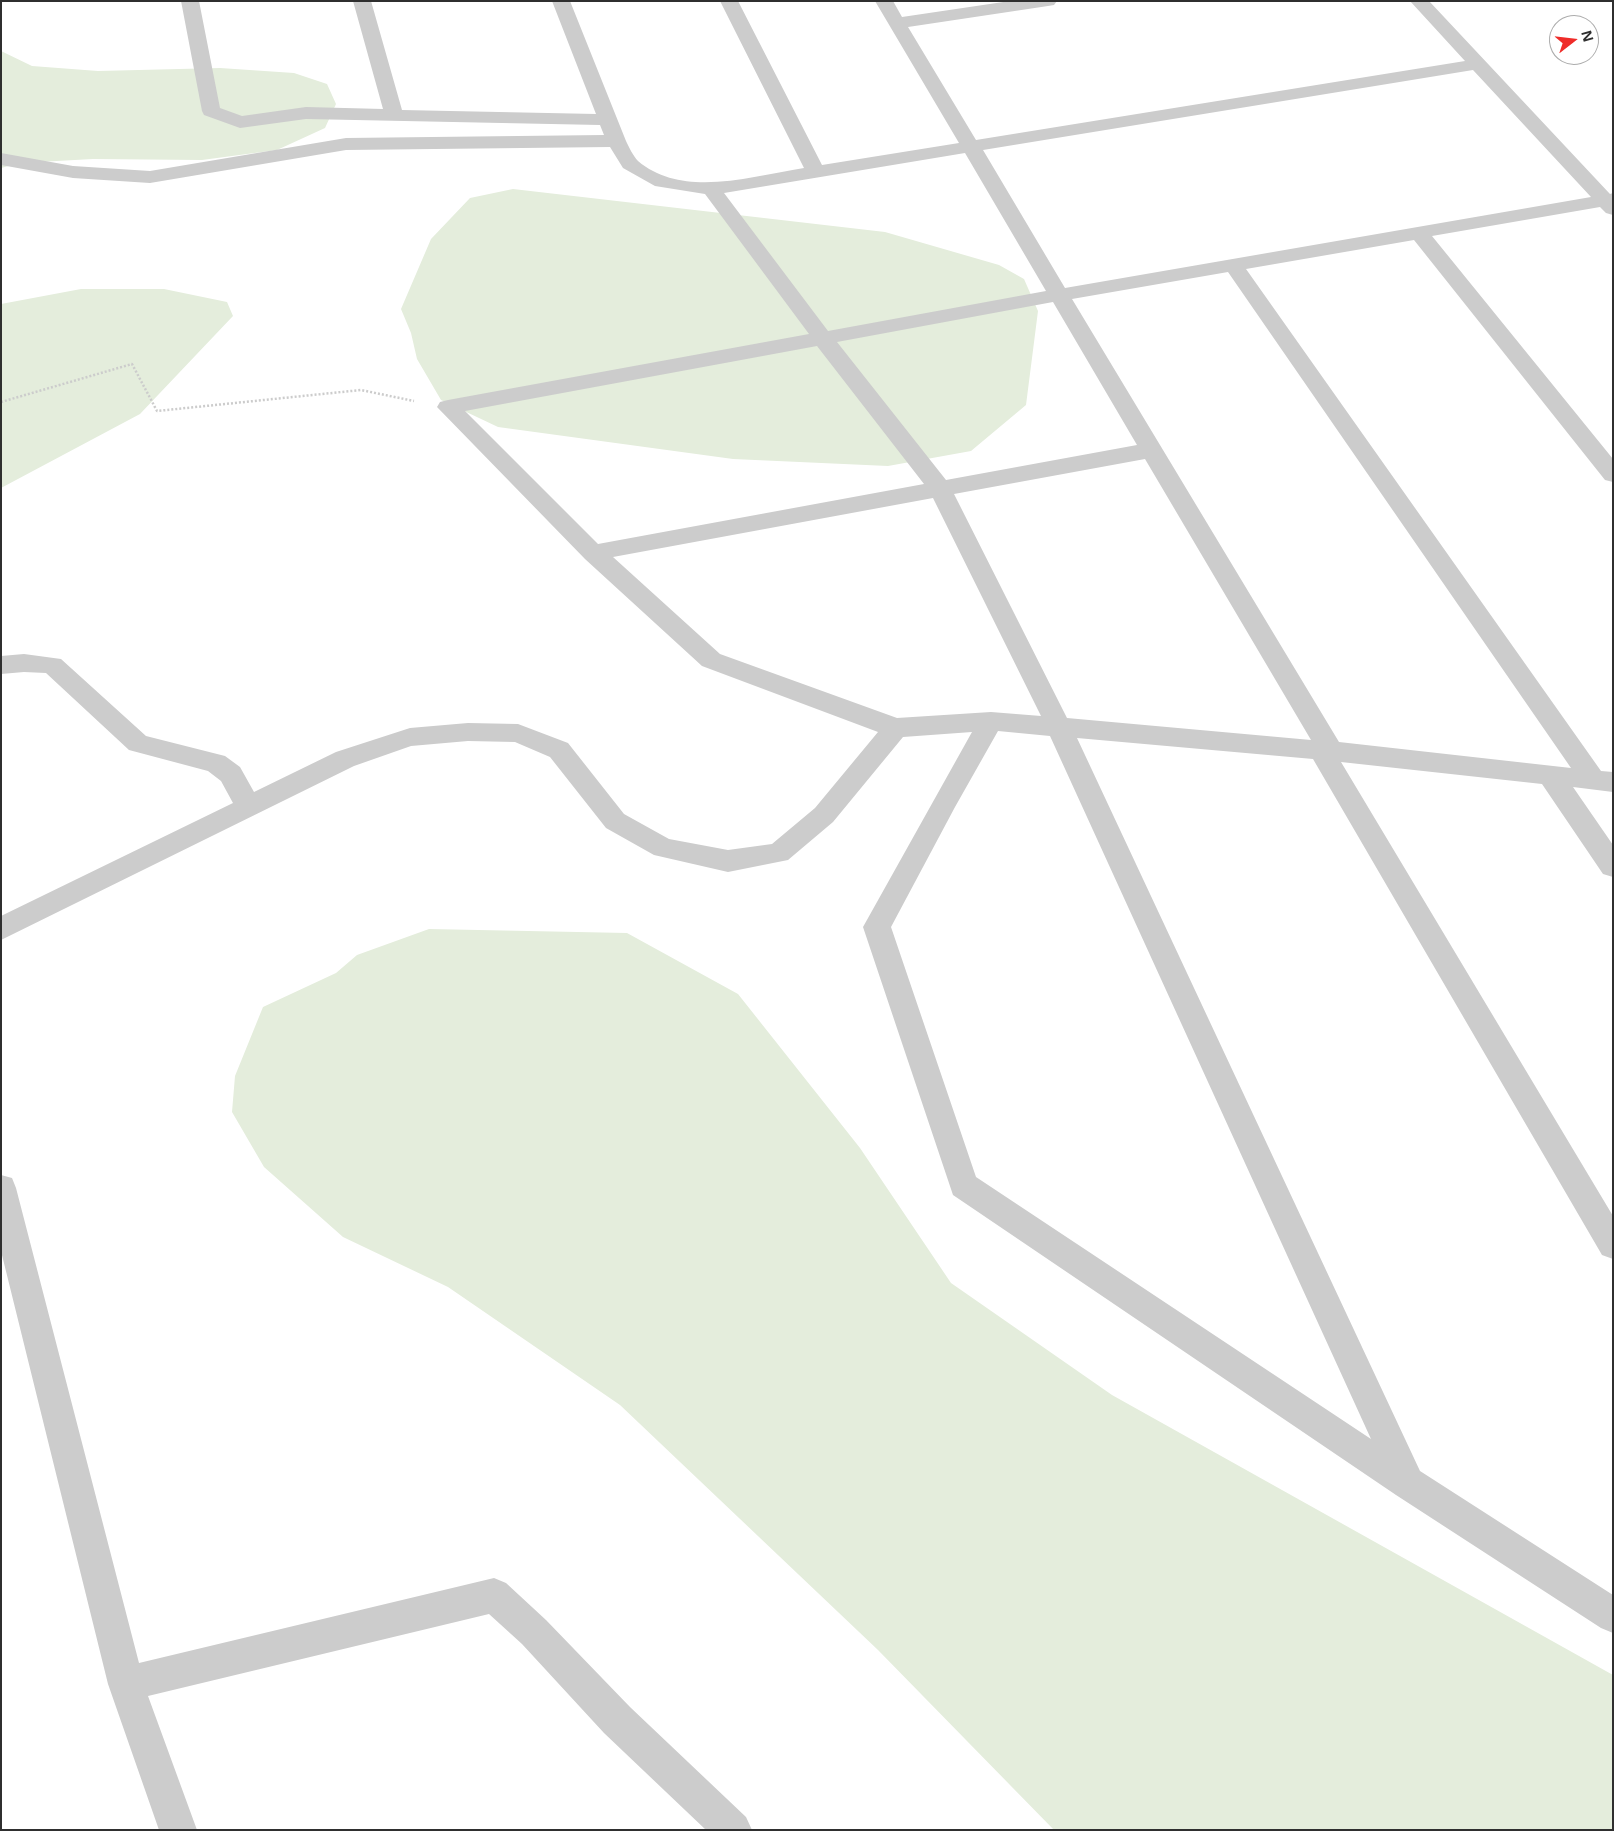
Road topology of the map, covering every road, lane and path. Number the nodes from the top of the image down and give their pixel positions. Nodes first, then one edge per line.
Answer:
1 (190, 1) edge
2 (362, 1) edge
3 (560, 1) edge
4 (729, 1) edge
5 (884, 1) edge
6 (1048, 1) edge
7 (1419, 1) edge
8 (897, 23) junction
9 (1478, 64) junction
10 (394, 114) junction
11 (608, 120) junction
12 (616, 141) junction
13 (972, 148) junction
14 (1, 159) edge
15 (816, 173) junction
16 (711, 189) junction
17 (1610, 203) edge
18 (1418, 232) junction
19 (1233, 265) junction
20 (1058, 295) junction
21 (822, 339) junction
22 (1, 402) edge
23 (448, 407) junction
24 (1152, 450) junction
25 (1613, 475) edge
26 (941, 490) junction
27 (593, 553) junction
28 (1, 665) edge
29 (991, 721) junction
30 (1059, 727) junction
31 (896, 728) junction
32 (1326, 750) junction
33 (1550, 776) junction
34 (1603, 780) edge
35 (248, 807) junction
36 (1613, 867) edge
37 (1, 929) edge
38 (1, 1188) edge
39 (1613, 1245) edge
40 (1408, 1483) junction
41 (1613, 1616) edge
42 (126, 1684) junction
43 (178, 1830) edge
44 (733, 1830) edge

1 - 10 street
2 - 10 street
3 - 11 street
4 - 15 street
5 - 8 street
6 - 8 street
7 - 9 street
8 - 13 street
9 - 13 street
9 - 17 street
10 - 11 street
11 - 12 street
12 - 14 street
12 - 16 street
13 - 15 street
13 - 20 street
15 - 16 street
16 - 21 street
17 - 18 street
18 - 19 street
18 - 25 street
19 - 20 street
19 - 34 street
20 - 21 street
20 - 24 street
21 - 23 street
21 - 26 street
22 - 23 path
23 - 27 street
24 - 26 street
24 - 32 street
26 - 27 street
26 - 30 street
27 - 31 street
28 - 35 street
29 - 30 street
29 - 31 street
29 - 40 street
30 - 32 street
30 - 40 street
31 - 35 street
32 - 33 street
32 - 39 street
33 - 34 street
33 - 36 street
35 - 37 street
38 - 42 street
40 - 41 street
42 - 43 street
42 - 44 street

